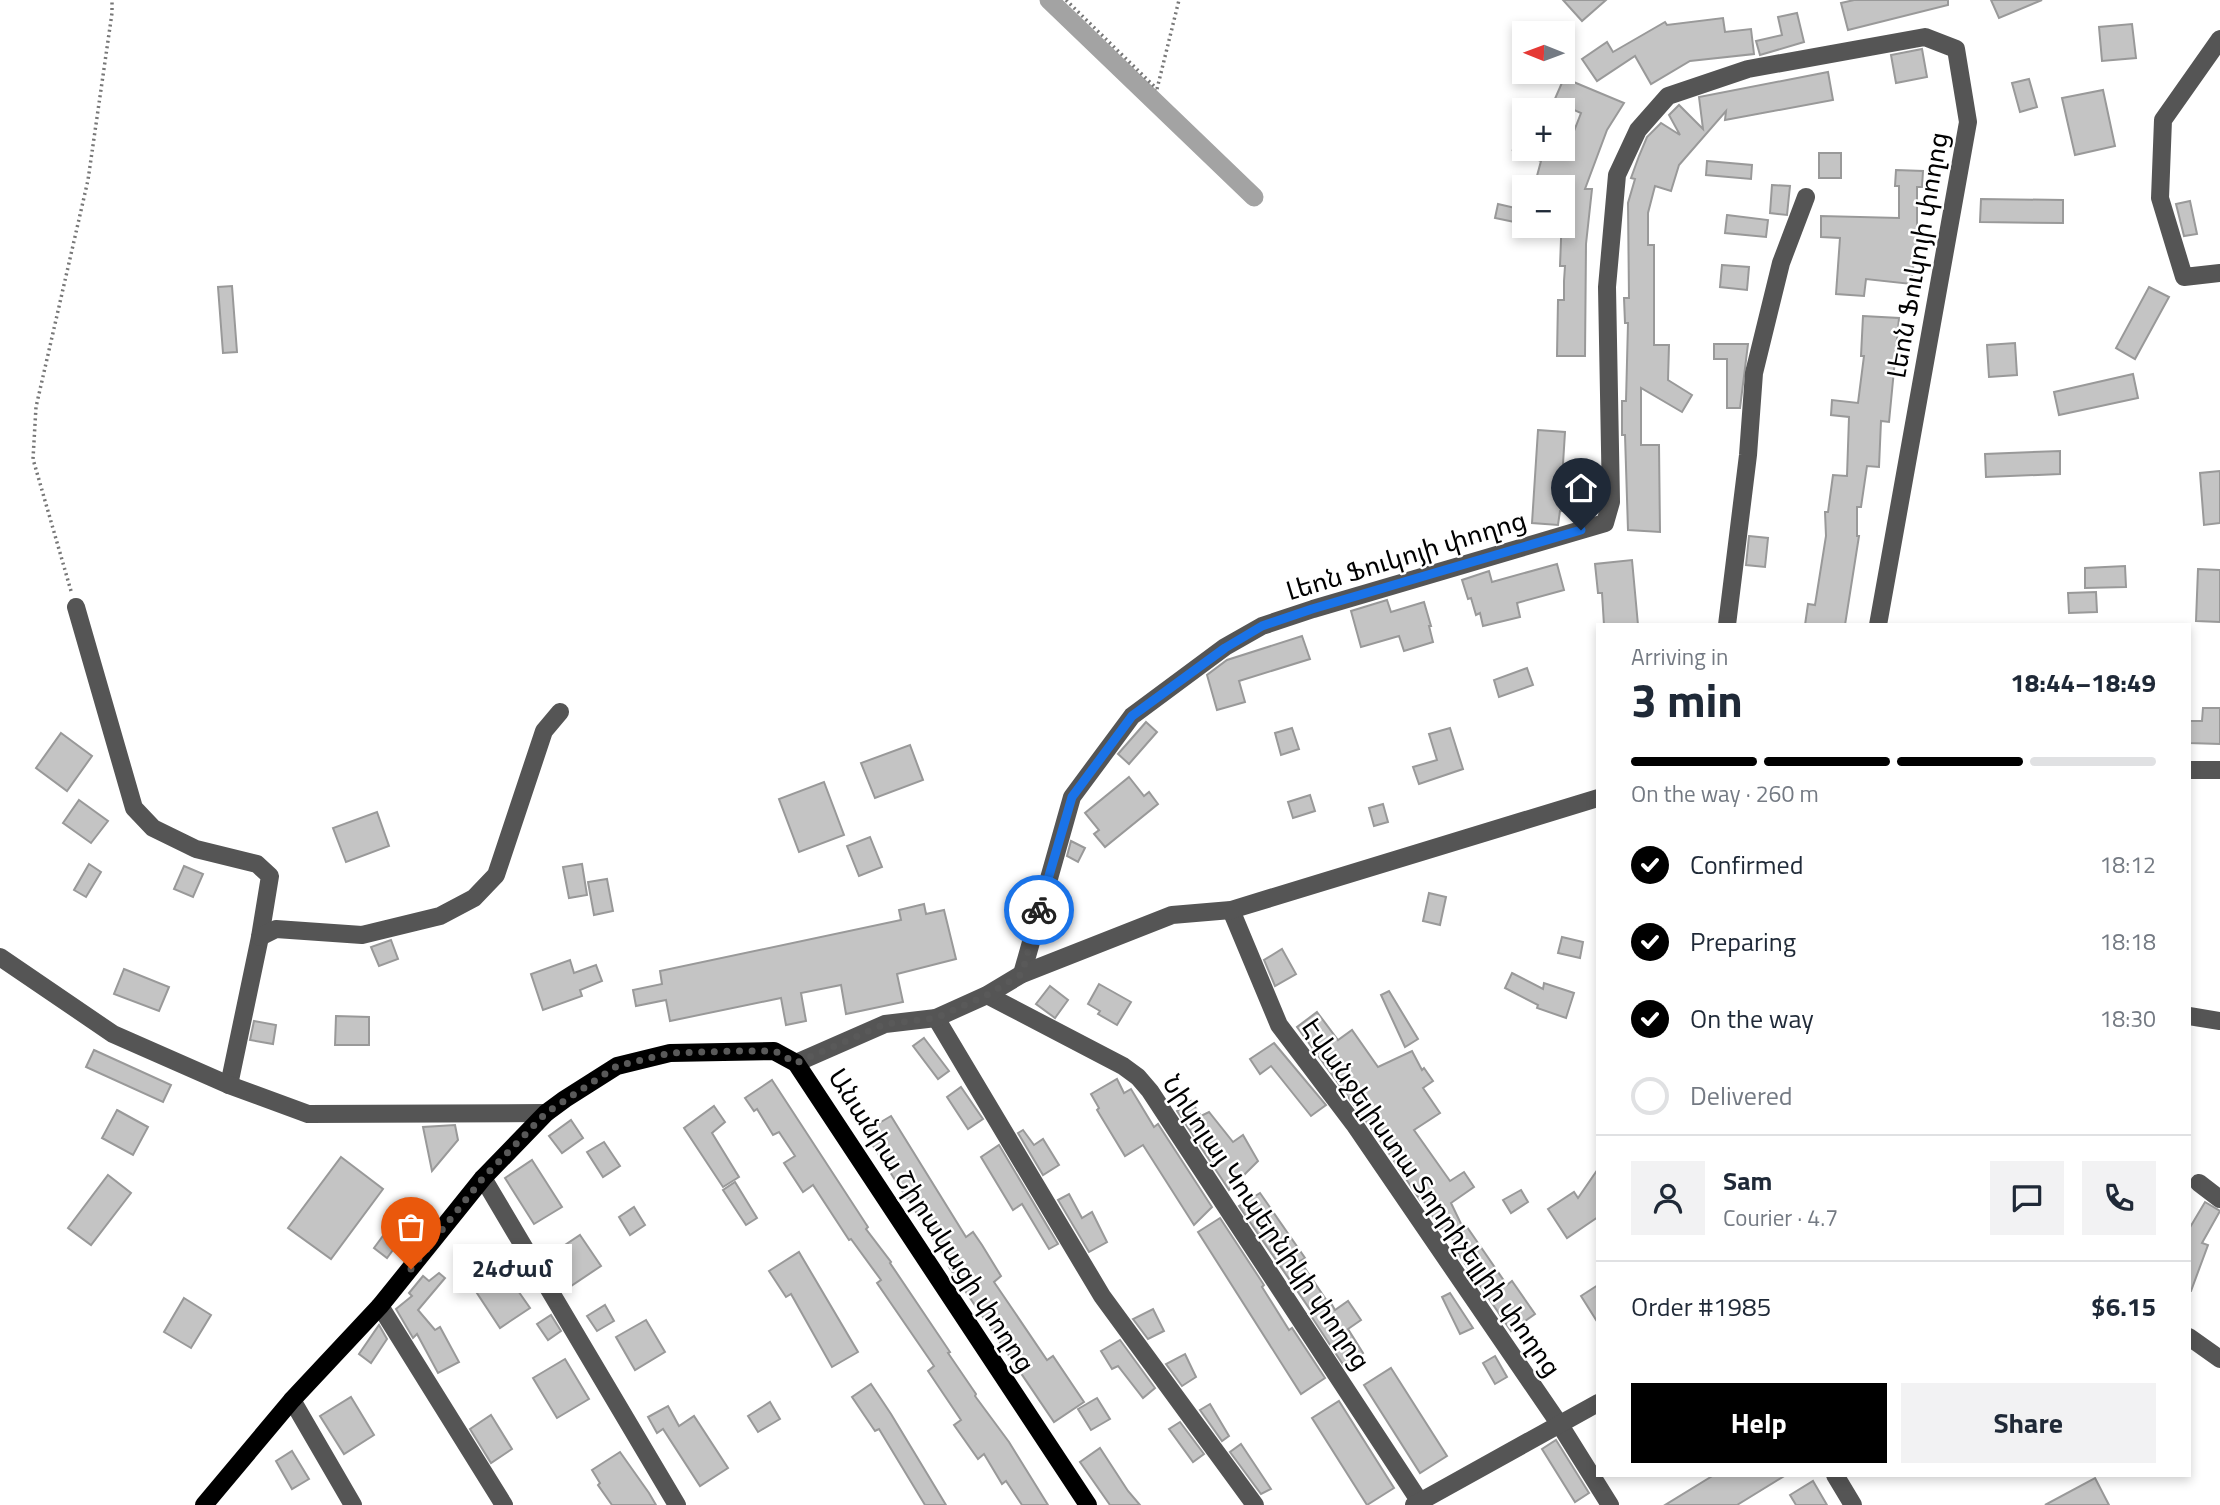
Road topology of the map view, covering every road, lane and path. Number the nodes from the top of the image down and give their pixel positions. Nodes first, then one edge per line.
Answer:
1 (112, 0) edge
2 (1066, 0) edge
3 (1179, 0) edge
4 (2220, 39) edge
5 (1806, 197) dead end
6 (2220, 273) edge
7 (76, 607) joint
8 (1727, 623) edge
9 (1878, 623) edge
10 (560, 712) dead end
11 (2191, 771) edge
12 (2217, 775) edge
13 (1596, 799) edge
14 (1231, 910) junction
15 (260, 937) junction
16 (0, 957) edge
17 (1022, 974) junction
18 (987, 995) junction
19 (2191, 1016) edge
20 (936, 1018) junction
21 (2220, 1021) edge
22 (796, 1063) junction
23 (229, 1085) junction
24 (546, 1113) junction
25 (483, 1178) junction
26 (2199, 1183) dead end
27 (2220, 1199) edge
28 (380, 1306) junction
29 (2191, 1338) edge
30 (2220, 1359) edge
31 (292, 1400) junction
32 (1596, 1404) edge
33 (1560, 1425) junction
34 (1836, 1477) edge
35 (1419, 1504) edge
36 (204, 1505) edge
37 (353, 1505) edge
38 (504, 1505) edge
39 (677, 1505) edge
40 (1088, 1505) edge
41 (1255, 1505) edge
42 (1610, 1505) edge
43 (1853, 1505) edge

1 - 7 path
2 - 3 path
4 - 6 street
5 - 8 street
7 - 15 street
9 - 17 street, Լեոն Ֆուկոյի փողոց
10 - 15 street
11 - 12 street
13 - 14 street
14 - 17 street
14 - 33 street, Էվանջելիստա Տորրիչելլիի փողոց
15 - 23 street
16 - 23 street
17 - 18 street
18 - 20 street
18 - 35 street, Նիկոլայ Կոպերնիկի փողոց
19 - 21 street
20 - 22 street
20 - 41 street
22 - 24 main road, Անանիա Շիրակացի փողոց
22 - 40 main road, Անանիա Շիրակացի փողոց
23 - 24 street
24 - 25 main road, Անանիա Շիրակացի փողոց
25 - 28 main road, Անանիա Շիրակացի փողոց
25 - 39 street
26 - 27 street
28 - 31 main road, Անանիա Շիրակացի փողոց
28 - 38 street
29 - 30 street
31 - 36 main road, Անանիա Շիրակացի փողոց
31 - 37 street
32 - 33 street
33 - 35 street
33 - 42 street, Էվանջելիստա Տորրիչելլիի փողոց
34 - 43 street

